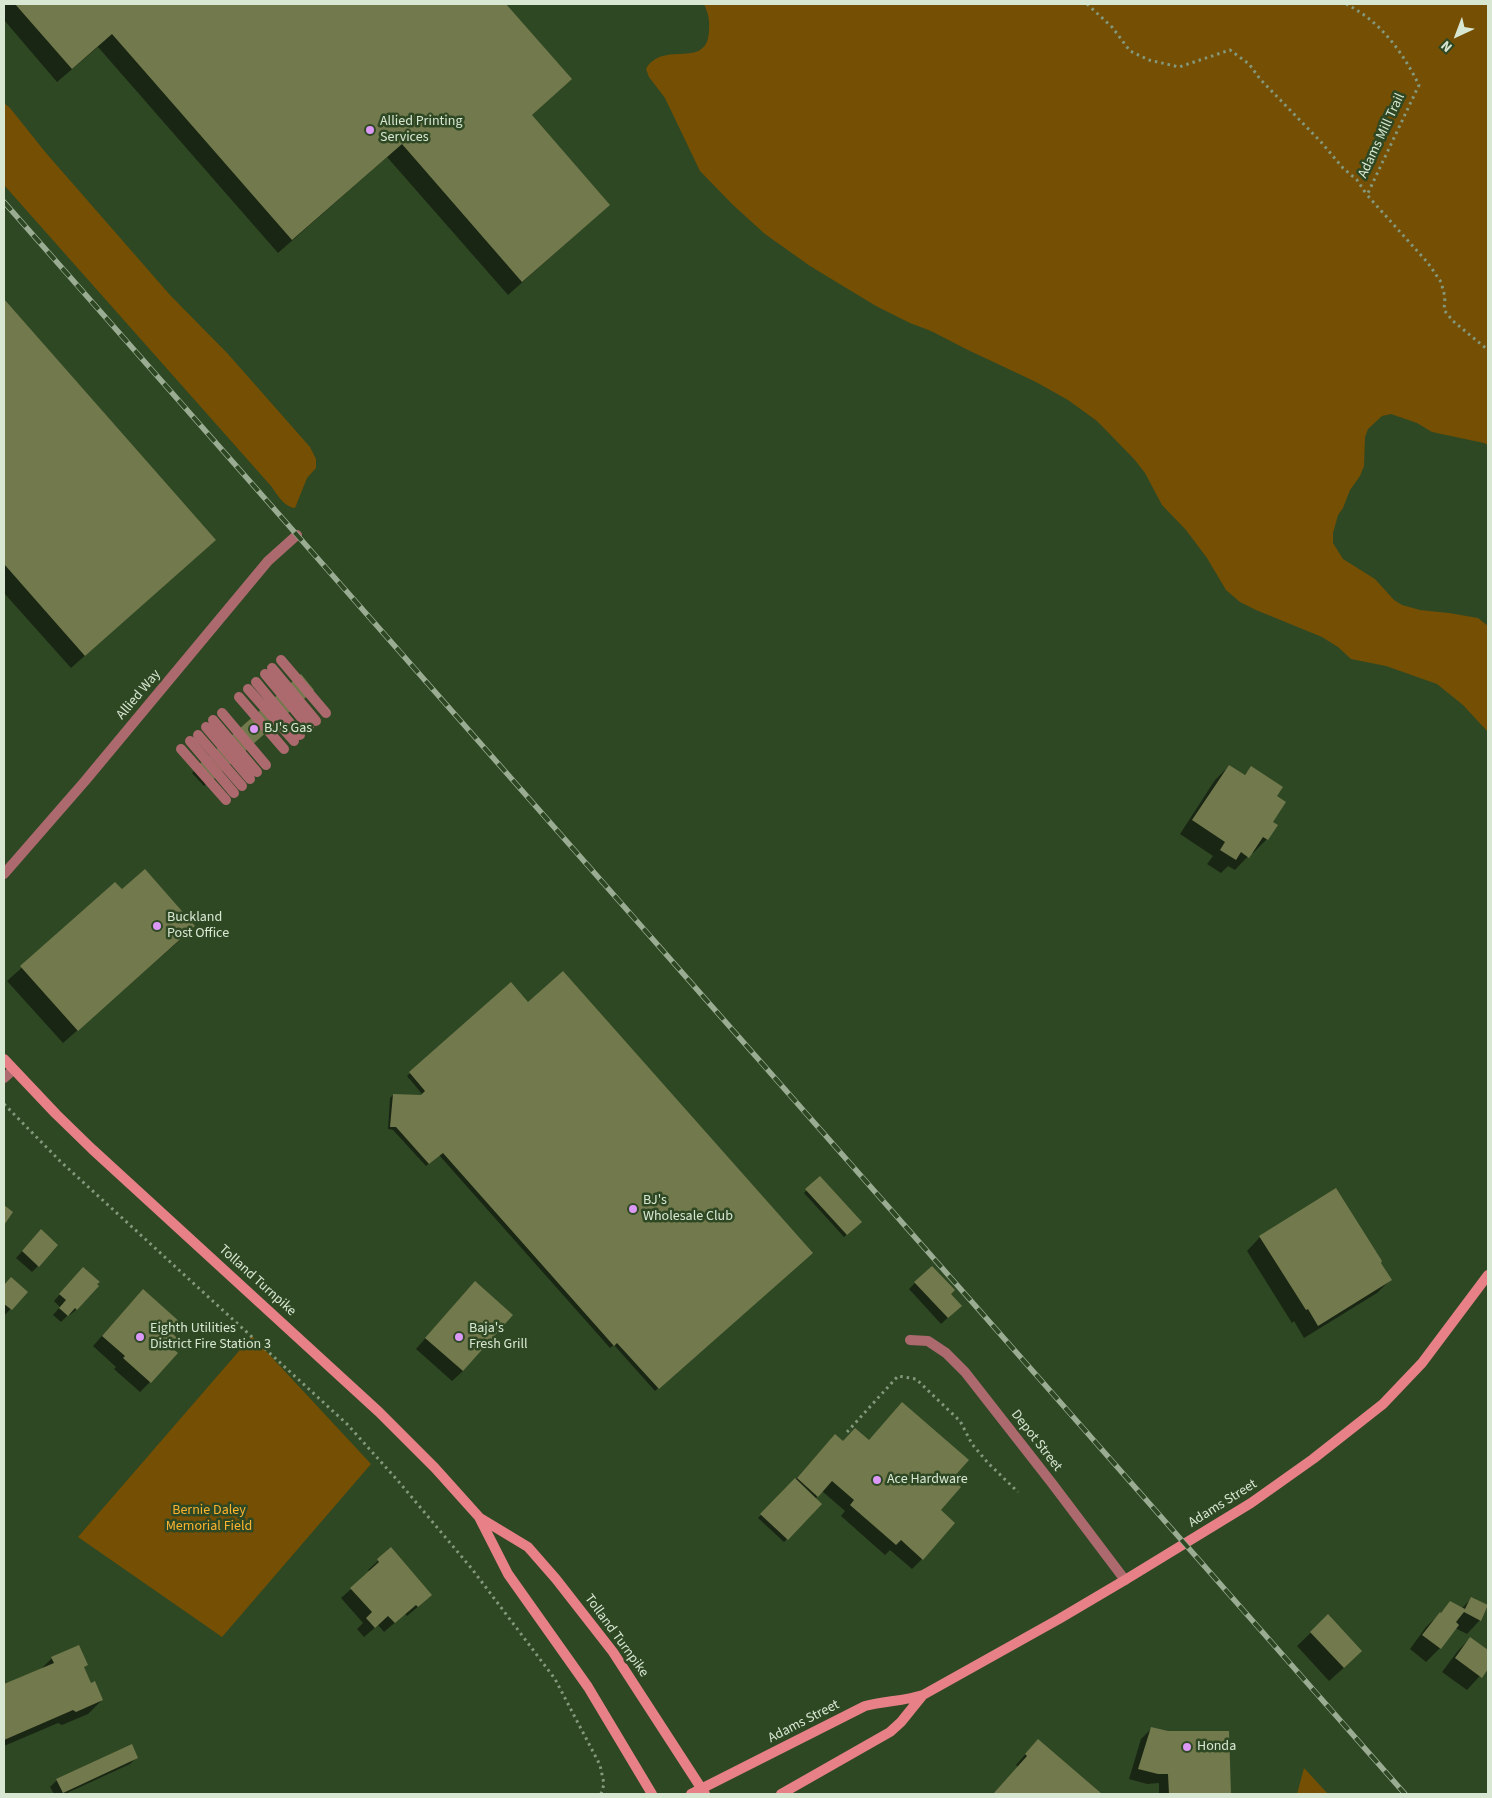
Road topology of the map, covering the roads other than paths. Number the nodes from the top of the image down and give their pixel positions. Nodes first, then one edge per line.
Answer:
1 (297, 536) dead end
2 (281, 660) dead end
3 (268, 671) dead end
4 (252, 686) dead end
5 (239, 697) dead end
6 (222, 713) dead end
7 (326, 713) dead end
8 (209, 724) dead end
9 (312, 724) dead end
10 (194, 738) dead end
11 (297, 738) dead end
12 (181, 749) dead end
13 (284, 749) dead end
14 (266, 765) dead end
15 (226, 800) dead end
16 (4, 874) edge
17 (4, 1060) edge
18 (13, 1070) junction
19 (4, 1078) edge
20 (1488, 1275) edge
21 (910, 1340) dead end
22 (480, 1517) junction
23 (1125, 1580) junction
24 (923, 1695) junction
25 (704, 1792) edge
26 (652, 1794) edge
27 (691, 1794) edge
28 (781, 1794) edge

1 - 16 street, Allied Way
2 - 7 street
3 - 9 street
4 - 11 street
5 - 13 street
6 - 14 street
8 - 10 street
12 - 15 street
17 - 18 main road, Tolland Turnpike
18 - 19 street
18 - 22 main road, Tolland Turnpike
20 - 23 main road, Adams Street
21 - 23 street, Depot Street
22 - 25 main road, Tolland Turnpike
22 - 26 main road, Tolland Turnpike
23 - 24 main road, Adams Street
24 - 25 main road, Adams Street
24 - 28 main road, Adams Street
25 - 27 main road, Adams Street

